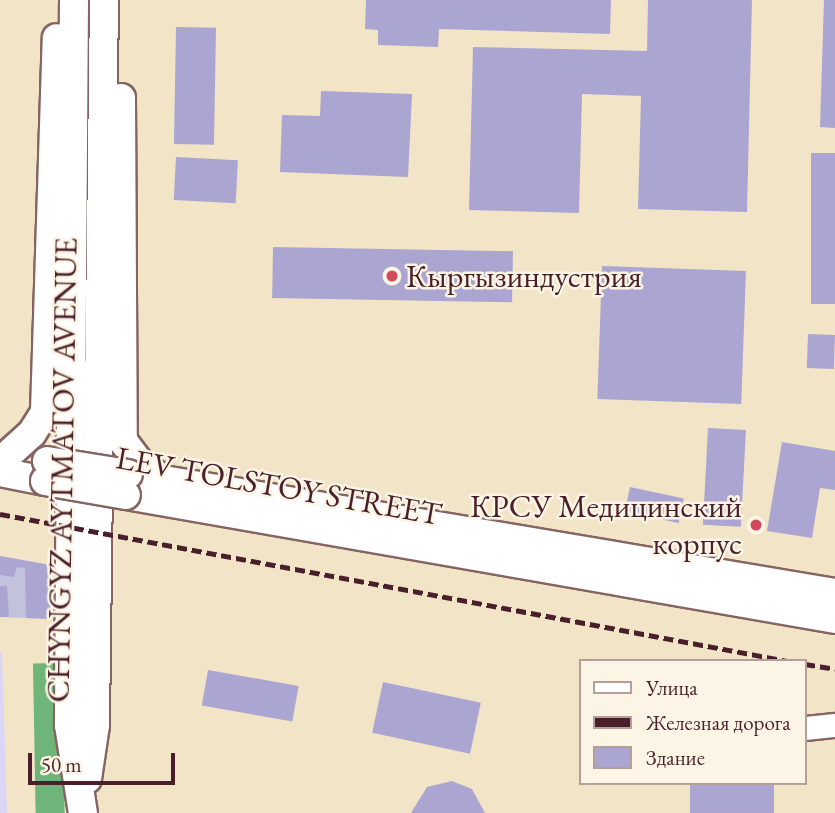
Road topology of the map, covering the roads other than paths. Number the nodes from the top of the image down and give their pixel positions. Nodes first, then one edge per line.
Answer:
1 (62, 0) edge
2 (74, 0) edge
3 (104, 0) edge
4 (116, 0) edge
5 (4, 458) edge
6 (166, 481) junction
7 (127, 485) junction
8 (835, 593) edge
9 (835, 619) edge
10 (835, 725) edge
11 (807, 728) edge
12 (83, 809) edge

1 - 5 main road
2 - 12 main road, CHYNGYZ AYTMATOV AVENUE
3 - 12 main road, CHYNGYZ AYTMATOV AVENUE
4 - 6 main road
5 - 7 main road, LEV TOLSTOY STREET, bridge
6 - 7 main road, LEV TOLSTOY STREET
6 - 8 main road, LEV TOLSTOY STREET
7 - 9 main road, LEV TOLSTOY STREET
10 - 11 street

